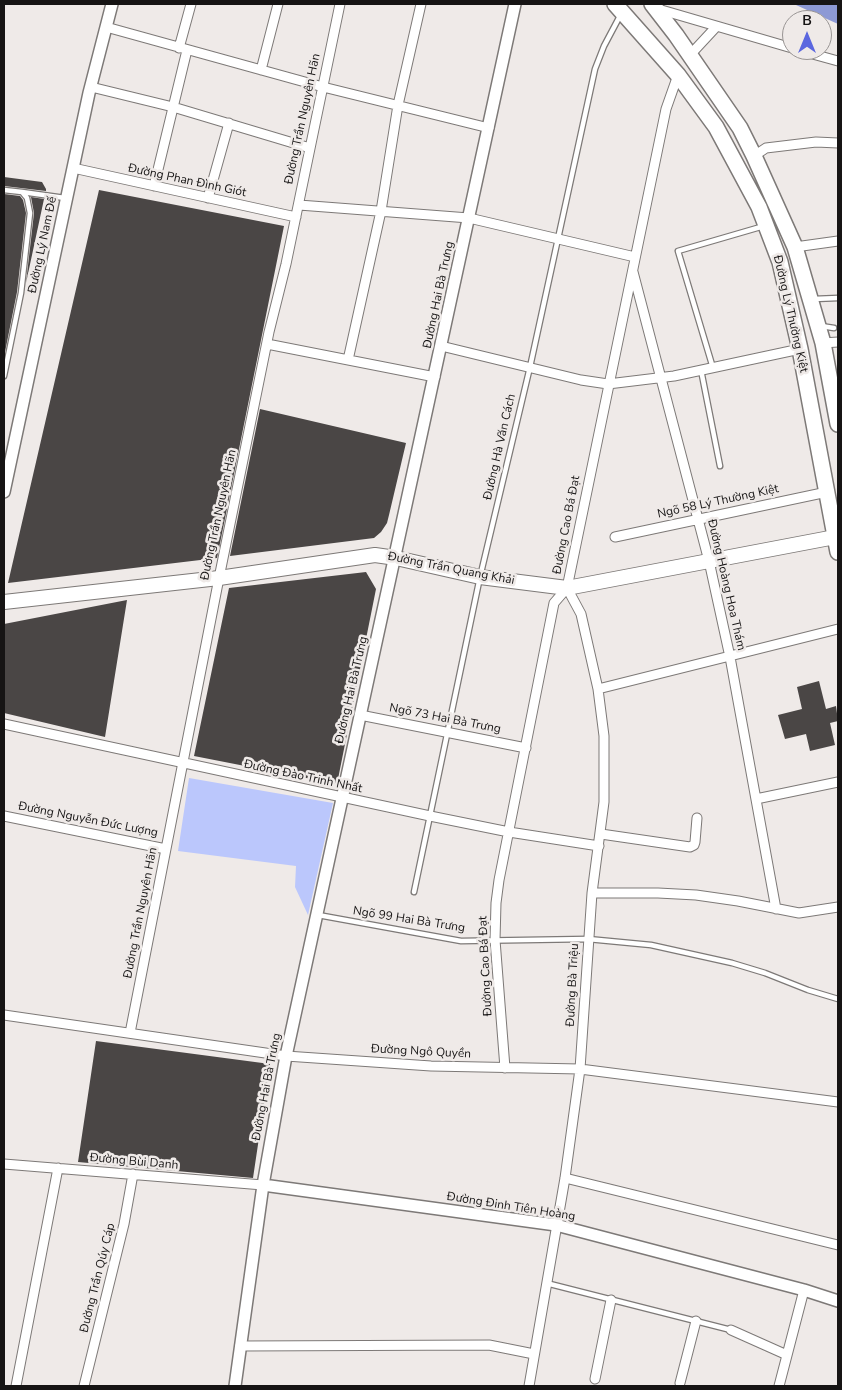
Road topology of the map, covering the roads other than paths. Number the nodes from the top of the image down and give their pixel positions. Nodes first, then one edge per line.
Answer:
1 (112, 4) edge
2 (191, 4) edge
3 (278, 4) edge
4 (340, 4) edge
5 (421, 4) edge
6 (516, 4) edge
7 (654, 6) edge
8 (621, 7) edge
9 (106, 27) junction
10 (716, 27) junction
11 (782, 45) edge
12 (183, 49) junction
13 (690, 55) junction
14 (262, 70) junction
15 (678, 75) junction
16 (91, 87) junction
17 (323, 87) junction
18 (398, 105) junction
19 (173, 107) junction
20 (228, 123) junction
21 (489, 128) junction
22 (838, 143) edge
23 (310, 148) junction
24 (754, 156) junction
25 (73, 168) junction
26 (154, 186) junction
27 (4, 190) edge
28 (22, 192) junction
29 (67, 198) junction
30 (208, 198) junction
31 (298, 205) junction
32 (381, 211) junction
33 (296, 218) junction
34 (469, 218) junction
35 (766, 225) junction
36 (558, 239) junction
37 (838, 241) edge
38 (795, 247) junction
39 (635, 256) junction
40 (632, 270) junction
41 (838, 298) edge
42 (810, 299) junction
43 (818, 325) junction
44 (834, 328) dead end
45 (838, 342) edge
46 (823, 343) junction
47 (267, 344) junction
48 (442, 346) junction
49 (800, 349) junction
50 (348, 360) junction
51 (530, 367) junction
52 (713, 368) junction
53 (701, 370) junction
54 (4, 376) edge
55 (435, 377) junction
56 (662, 378) junction
57 (608, 384) junction
58 (838, 424) edge
59 (720, 466) dead end
60 (4, 490) edge
61 (827, 492) junction
62 (698, 518) junction
63 (837, 536) edge
64 (615, 537) dead end
65 (838, 552) edge
66 (396, 558) junction
67 (709, 561) junction
68 (480, 577) junction
69 (219, 578) junction
70 (567, 588) junction
71 (4, 602) edge
72 (838, 629) edge
73 (730, 657) junction
74 (598, 689) junction
75 (360, 715) junction
76 (4, 724) edge
77 (447, 732) junction
78 (526, 748) junction
79 (183, 764) junction
80 (838, 782) edge
81 (341, 798) junction
82 (756, 799) junction
83 (4, 816) edge
84 (430, 816) junction
85 (697, 818) dead end
86 (509, 832) junction
87 (601, 834) junction
88 (599, 846) junction
89 (166, 849) junction
90 (414, 892) dead end
91 (592, 893) junction
92 (838, 907) edge
93 (776, 909) junction
94 (316, 915) junction
95 (588, 939) junction
96 (494, 940) junction
97 (838, 999) edge
98 (4, 1015) edge
99 (130, 1033) junction
100 (286, 1056) junction
101 (505, 1068) junction
102 (580, 1069) junction
103 (838, 1102) edge
104 (4, 1164) edge
105 (58, 1168) junction
106 (133, 1174) junction
107 (565, 1178) junction
108 (262, 1185) junction
109 (556, 1225) junction
110 (838, 1245) edge
111 (546, 1283) junction
112 (804, 1290) junction
113 (611, 1300) junction
114 (838, 1301) edge
115 (696, 1321) junction
116 (731, 1330) joint
117 (240, 1346) junction
118 (534, 1354) junction
119 (787, 1355) junction
120 (595, 1379) dead end
121 (680, 1383) dead end
122 (16, 1386) edge
123 (84, 1386) edge
124 (236, 1386) edge
125 (529, 1386) edge
126 (779, 1386) edge

1 - 9 street, Đường Lý Nam Đế
2 - 12 street
3 - 14 street
4 - 17 street, Đường Trần Nguyên Hãn
5 - 18 street
6 - 21 street, Đường Hai Bà Trưng
7 - 10 street
7 - 13 main road, Đường Lý Thường Kiệt
8 - 15 main road, Đường Lý Thường Kiệt
8 - 36 lane, Đường Hà Văn Cách
9 - 12 street
9 - 16 street, Đường Lý Nam Đế
10 - 11 street
10 - 13 street
12 - 14 street
12 - 19 street
13 - 24 main road, Đường Lý Thường Kiệt
14 - 17 street
15 - 35 main road, Đường Lý Thường Kiệt
15 - 39 street, Đường Cao Bá Đạt
16 - 19 street
16 - 25 street, Đường Lý Nam Đế
17 - 18 street
17 - 23 street, Đường Trần Nguyên Hãn
18 - 21 street
18 - 32 street
19 - 20 street
19 - 26 street
20 - 23 street
20 - 30 street
21 - 34 street, Đường Hai Bà Trưng
22 - 24 street
23 - 31 street, Đường Trần Nguyên Hãn
24 - 38 main road, Đường Lý Thường Kiệt
25 - 26 street, Đường Phan Đình Giót
25 - 29 street, Đường Lý Nam Đế
26 - 30 street, Đường Phan Đình Giót
27 - 28 lane
28 - 29 lane
28 - 54 lane
29 - 60 street, Đường Lý Nam Đế
30 - 33 street, Đường Phan Đình Giót
31 - 32 street
31 - 33 street, Đường Trần Nguyên Hãn
32 - 34 street
32 - 50 street
33 - 47 street, Đường Trần Nguyên Hãn
34 - 36 street
34 - 48 street, Đường Hai Bà Trưng
35 - 49 main road, Đường Lý Thường Kiệt
35 - 52 lane
36 - 39 street
36 - 51 lane, Đường Hà Văn Cách
37 - 38 street
38 - 42 main road, Đường Lý Thường Kiệt
39 - 40 street, Đường Cao Bá Đạt
40 - 56 street, Đường Hoàng Hoa Thám
40 - 57 street, Đường Cao Bá Đạt
41 - 42 lane
42 - 43 main road, Đường Lý Thường Kiệt
43 - 44 lane
43 - 46 main road, Đường Lý Thường Kiệt
45 - 46 street
46 - 58 main road, Đường Lý Thường Kiệt
47 - 50 street
47 - 69 street, Đường Trần Nguyên Hãn
48 - 51 street
48 - 55 street, Đường Hai Bà Trưng
49 - 52 street
49 - 61 main road, Đường Lý Thường Kiệt
50 - 55 street
51 - 57 street
51 - 68 lane, Đường Hà Văn Cách
52 - 53 street
53 - 56 street
53 - 59 lane
55 - 66 street, Đường Hai Bà Trưng
56 - 57 street
56 - 62 street, Đường Hoàng Hoa Thám
57 - 70 street, Đường Cao Bá Đạt
61 - 62 street, Ngõ 58 Lý Thường Kiệt
61 - 63 main road, Đường Lý Thường Kiệt
62 - 64 street, Ngõ 58 Lý Thường Kiệt
62 - 67 street, Đường Hoàng Hoa Thám
63 - 65 main road, Đường Lý Thường Kiệt
63 - 67 main road, Đường Trần Quang Khải
66 - 68 main road, Đường Trần Quang Khải
66 - 69 main road, Đường Trần Quang Khải
66 - 75 street, Đường Hai Bà Trưng
67 - 70 main road, Đường Trần Quang Khải
67 - 73 street, Đường Hoàng Hoa Thám
68 - 70 main road, Đường Trần Quang Khải
68 - 77 lane, Đường Hà Văn Cách
69 - 71 main road, Đường Trần Quang Khải
69 - 79 street, Đường Trần Nguyên Hãn
70 - 74 street, Đường Bà Triệu
70 - 78 street, Đường Cao Bá Đạt
72 - 73 street
73 - 74 street
73 - 82 street, Đường Hoàng Hoa Thám
74 - 87 street, Đường Bà Triệu
75 - 77 street, Ngõ 73 Hai Bà Trưng
75 - 81 street, Đường Hai Bà Trưng
76 - 79 street, Đường Đào Trinh Nhất
77 - 78 street, Ngõ 73 Hai Bà Trưng
77 - 84 lane, Đường Hà Văn Cách
78 - 86 street, Đường Cao Bá Đạt
79 - 81 street, Đường Đào Trinh Nhất
79 - 89 street, Đường Trần Nguyên Hãn
80 - 82 street
81 - 84 street, Đường Đào Trinh Nhất
81 - 94 street, Đường Hai Bà Trưng
82 - 93 street, Đường Hoàng Hoa Thám
83 - 89 street, Đường Nguyễn Đức Lượng
84 - 86 street, Đường Đào Trinh Nhất
84 - 90 lane, Đường Hà Văn Cách
85 - 87 street
86 - 88 street, Đường Đào Trinh Nhất
86 - 96 street, Đường Cao Bá Đạt
87 - 88 street, Đường Bà Triệu
88 - 91 street, Đường Bà Triệu
89 - 99 street, Đường Trần Nguyên Hãn
91 - 93 street
91 - 95 street, Đường Bà Triệu
92 - 93 street
94 - 96 lane, Ngõ 99 Hai Bà Trưng
94 - 100 street, Đường Hai Bà Trưng
95 - 96 lane, Ngõ 99 Hai Bà Trưng
95 - 97 lane, Ngõ 99 Hai Bà Trưng
95 - 102 street, Đường Bà Triệu
96 - 101 street, Đường Cao Bá Đạt
98 - 99 street, Đường Ngô Quyền
99 - 100 street, Đường Ngô Quyền
100 - 101 street, Đường Ngô Quyền
100 - 108 street, Đường Hai Bà Trưng
101 - 102 street, Đường Ngô Quyền
102 - 103 street, Đường Ngô Quyền
102 - 107 street, Đường Bà Triệu
104 - 105 street, Đường Bùi Danh
105 - 106 street, Đường Bùi Danh
105 - 122 street
106 - 108 street, Đường Bùi Danh
106 - 123 street, Đường Trần Qúy Cáp
107 - 109 street, Đường Bà Triệu
107 - 110 street
108 - 109 street, Đường Đinh Tiên Hoàng
108 - 117 street, Đường Hai Bà Trưng
109 - 111 street, Đường Bà Triệu
109 - 112 street, Đường Đinh Tiên Hoàng
111 - 113 lane
111 - 118 street, Đường Bà Triệu
112 - 114 street, Đường Đinh Tiên Hoàng
112 - 119 street
113 - 115 lane
113 - 120 street
115 - 116 lane
115 - 121 street
116 - 119 street
117 - 118 street
117 - 124 street, Đường Hai Bà Trưng
118 - 125 street, Đường Bà Triệu
119 - 126 street

